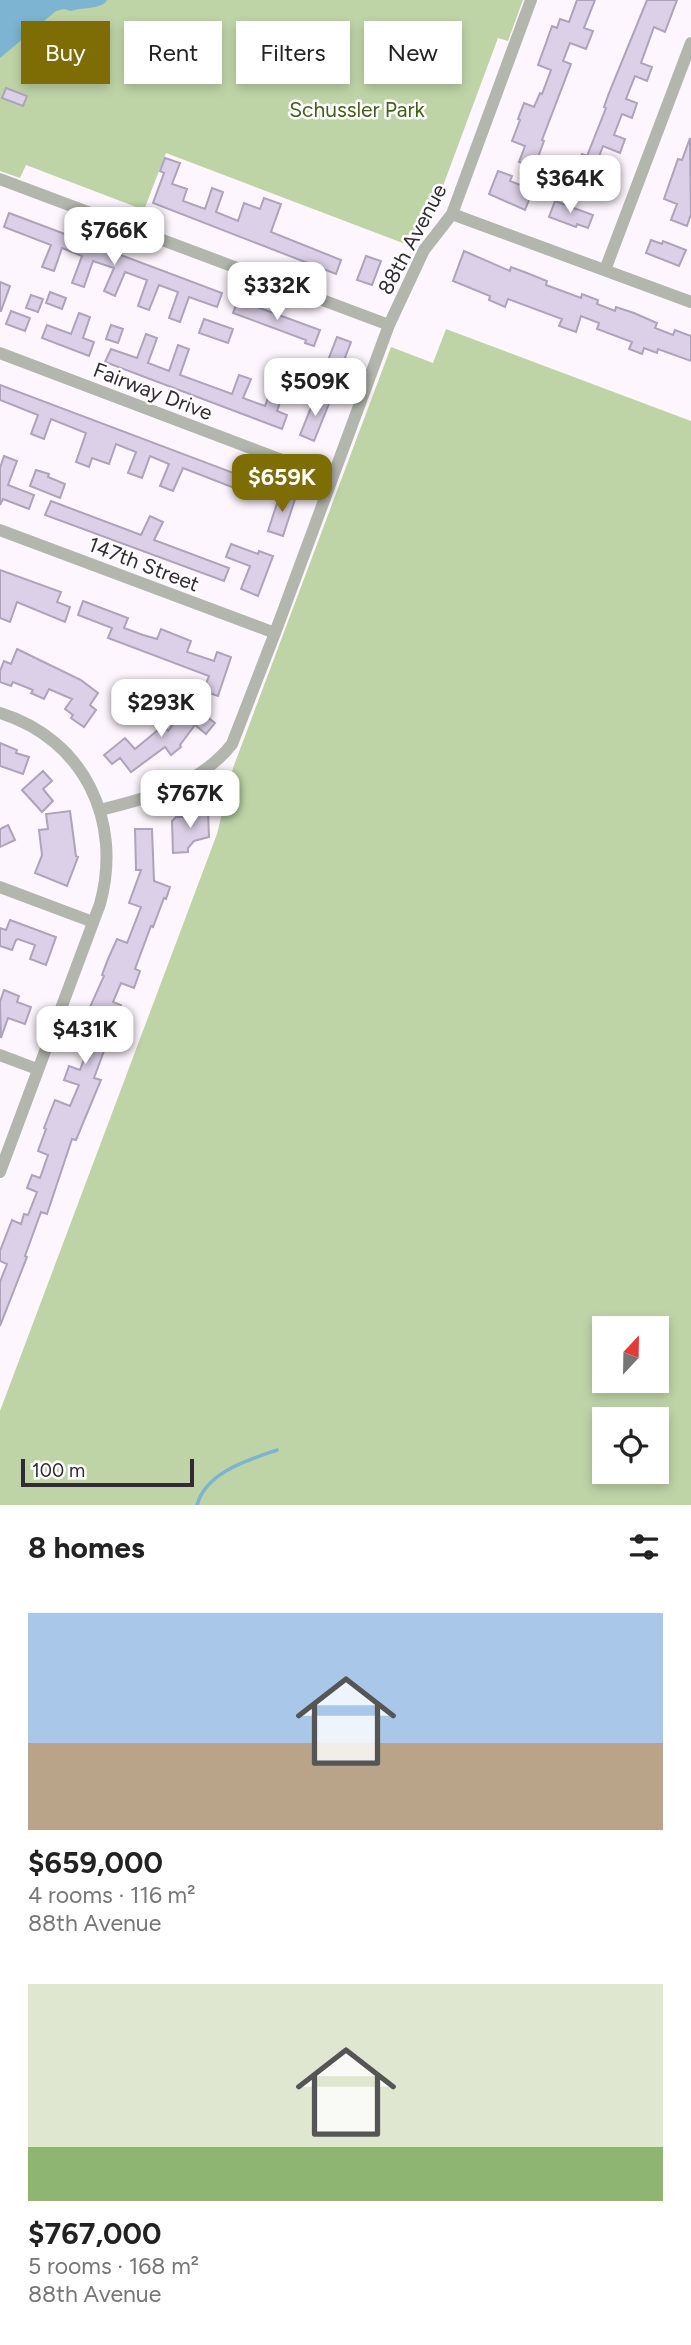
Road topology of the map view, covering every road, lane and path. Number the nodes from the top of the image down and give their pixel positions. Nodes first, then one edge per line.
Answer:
1 (531, 0) edge
2 (691, 43) edge
3 (0, 179) edge
4 (452, 214) junction
5 (605, 270) junction
6 (691, 302) edge
7 (389, 325) junction
8 (0, 353) edge
9 (332, 479) junction
10 (0, 530) edge
11 (275, 633) junction
12 (0, 713) edge
13 (100, 810) junction
14 (0, 887) edge
15 (93, 922) junction
16 (0, 1055) edge
17 (37, 1069) junction
18 (0, 1172) edge

1 - 4 street, 88th Avenue
2 - 5 street
3 - 7 street
4 - 5 street
4 - 7 street, 88th Avenue
5 - 6 street
7 - 9 street, 88th Avenue
8 - 9 street, Fairway Drive
9 - 11 street, 88th Avenue
10 - 11 street, 147th Street
11 - 13 street, 88th Avenue
12 - 13 street
13 - 15 street
14 - 15 street
15 - 17 street
16 - 17 street
17 - 18 street

